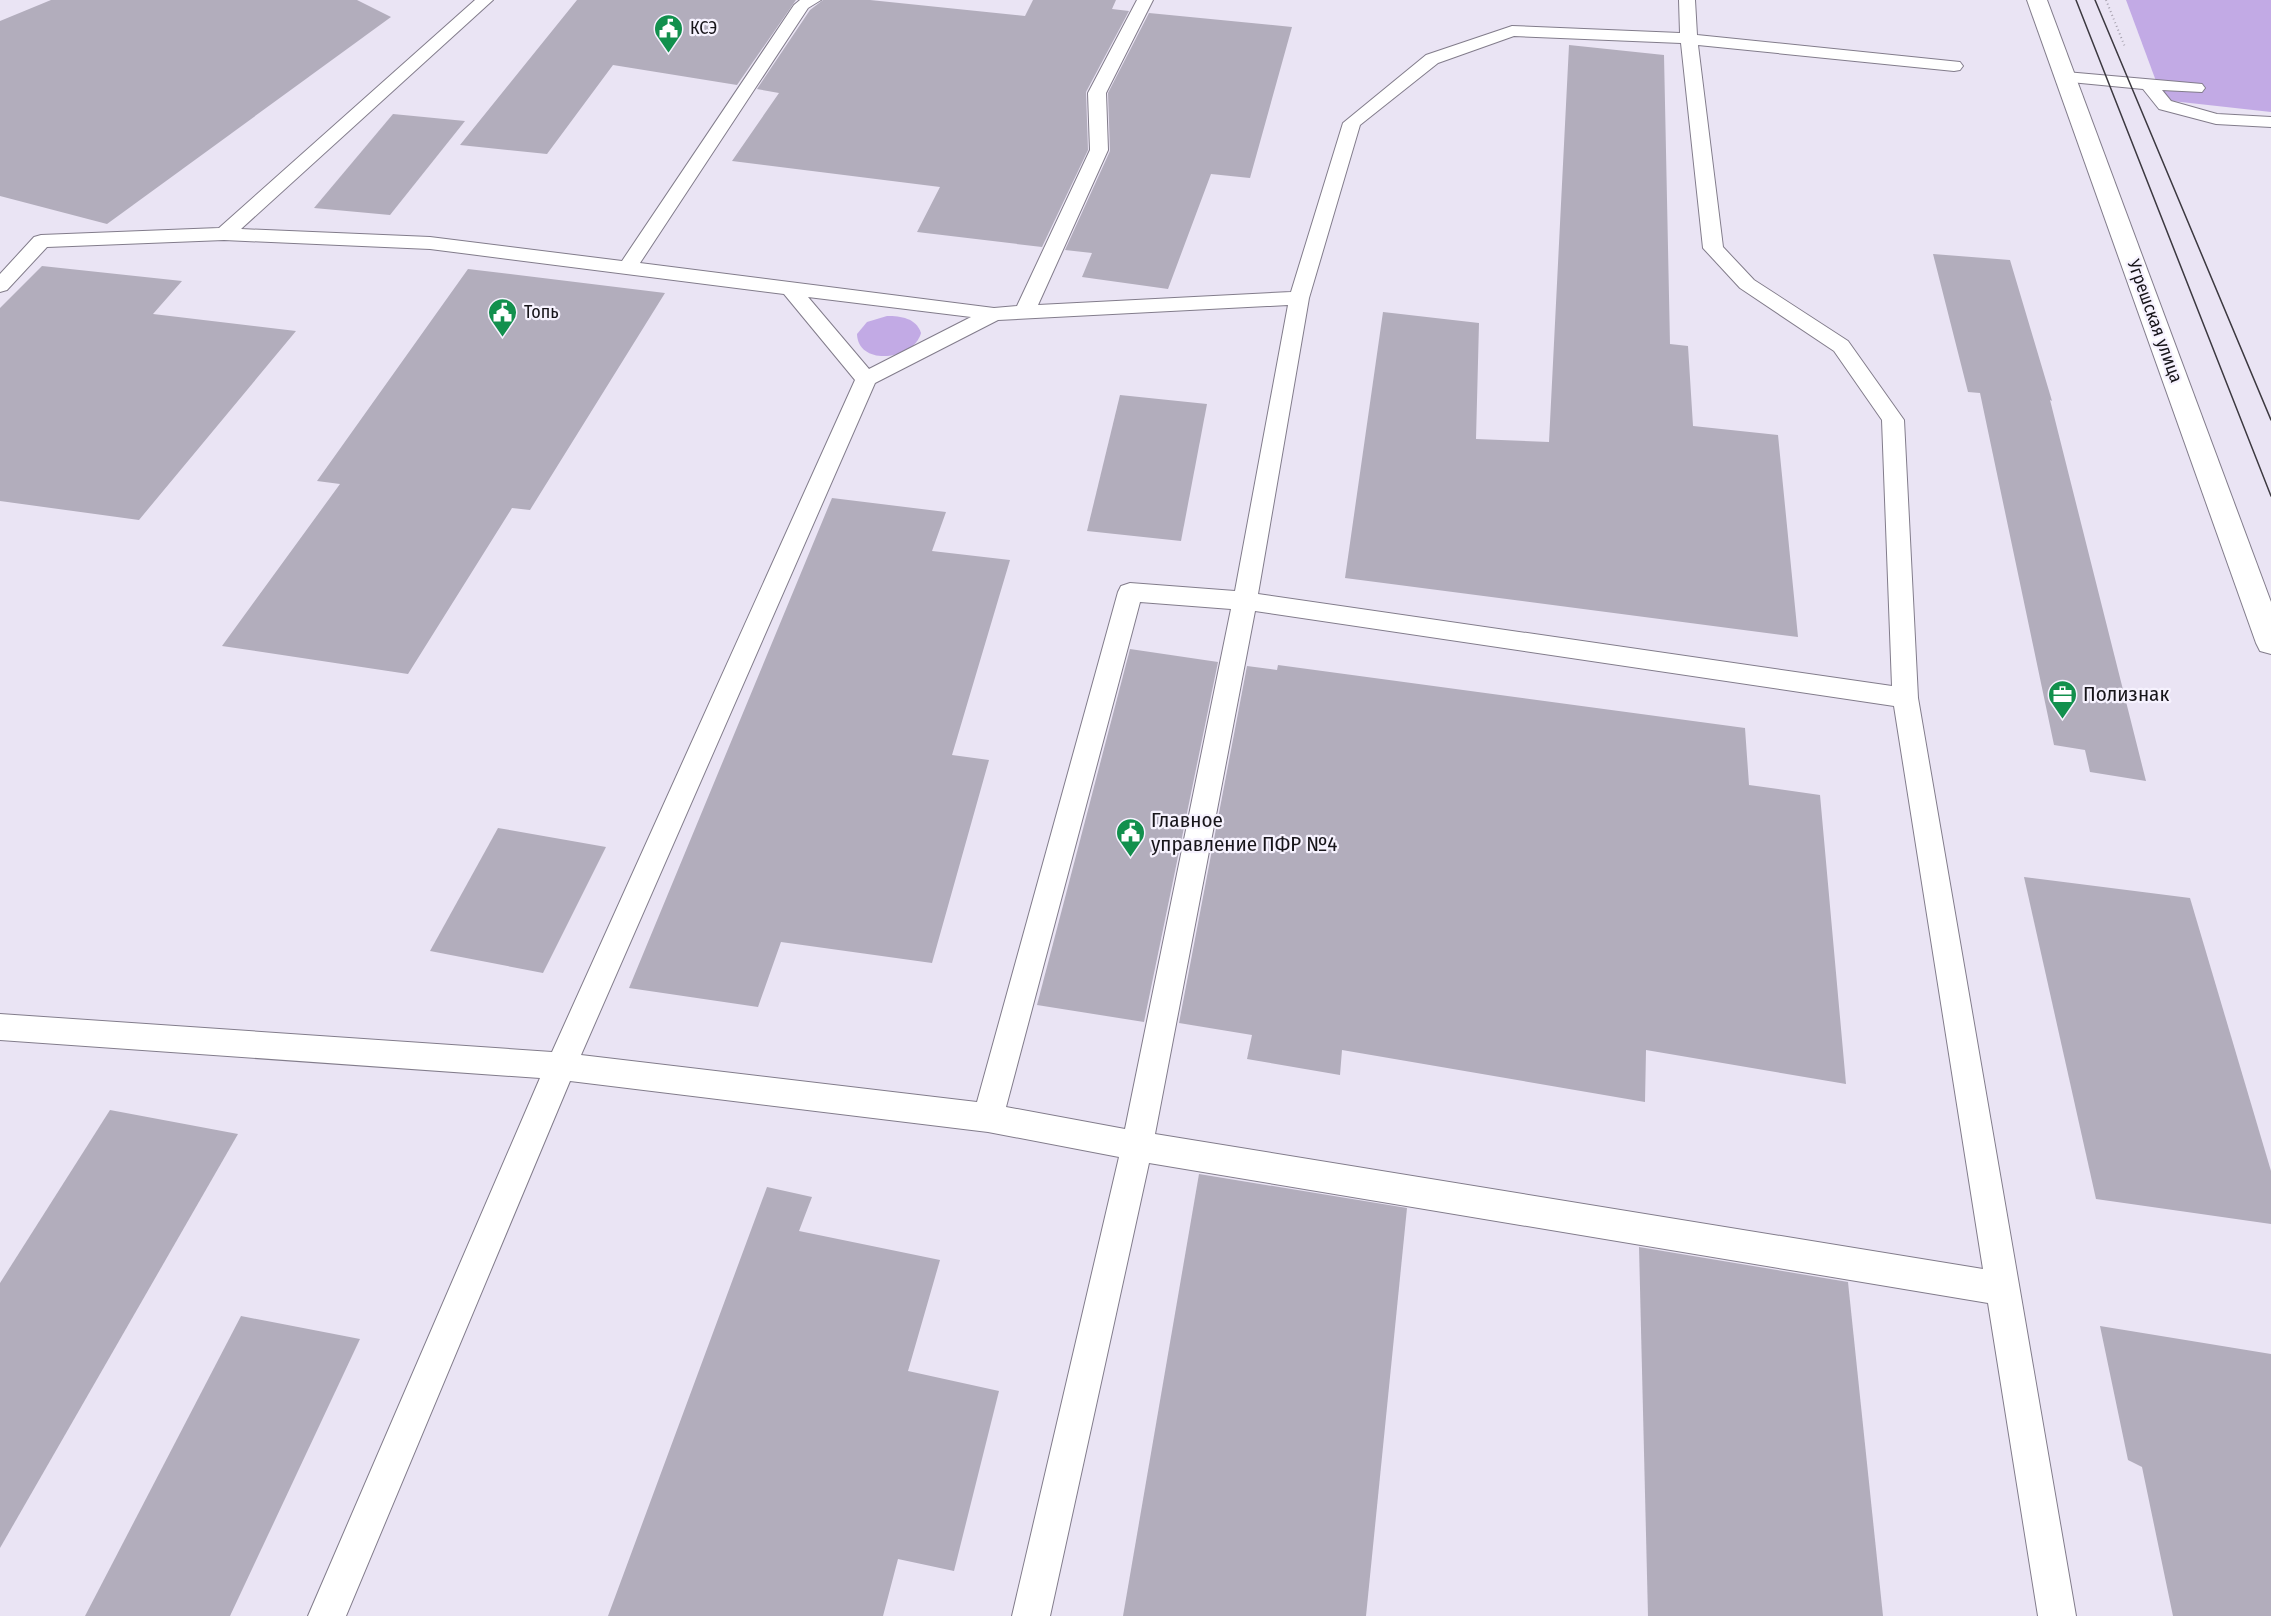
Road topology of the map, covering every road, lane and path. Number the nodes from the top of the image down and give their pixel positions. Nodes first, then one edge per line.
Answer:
1 (485, 0) edge
2 (813, 0) edge
3 (1145, 0) edge
4 (1687, 0) edge
5 (2037, 0) edge
6 (2106, 0) edge
7 (1689, 39) junction
8 (1954, 66) dead end
9 (2066, 77) junction
10 (2144, 84) junction
11 (2196, 88) dead end
12 (2271, 122) edge
13 (224, 234) junction
14 (627, 268) junction
15 (0, 286) edge
16 (792, 289) junction
17 (1299, 298) junction
18 (1025, 312) junction
19 (994, 314) junction
20 (866, 379) junction
21 (1245, 601) junction
22 (2271, 643) edge
23 (1905, 698) junction
24 (0, 1027) edge
25 (561, 1066) junction
26 (988, 1118) junction
27 (1137, 1146) junction
28 (2003, 1290) junction
29 (327, 1616) edge
30 (1031, 1616) edge
31 (2057, 1616) edge

1 - 13 lane
2 - 14 lane
3 - 18 lane
4 - 7 lane
5 - 9 street, Угрешская улица
6 - 10 path
7 - 8 lane
7 - 17 lane
7 - 23 lane
9 - 10 lane
9 - 22 street, Угрешская улица
10 - 11 lane
10 - 12 lane
13 - 14 lane
13 - 15 lane
14 - 16 lane
16 - 19 lane
16 - 20 lane
17 - 18 lane
17 - 21 lane
18 - 19 lane
19 - 20 lane
20 - 25 lane
21 - 23 lane
21 - 26 lane
21 - 27 lane
23 - 28 lane
24 - 25 lane
25 - 26 lane
25 - 29 lane
26 - 27 lane
27 - 28 lane
27 - 30 lane
28 - 31 lane

